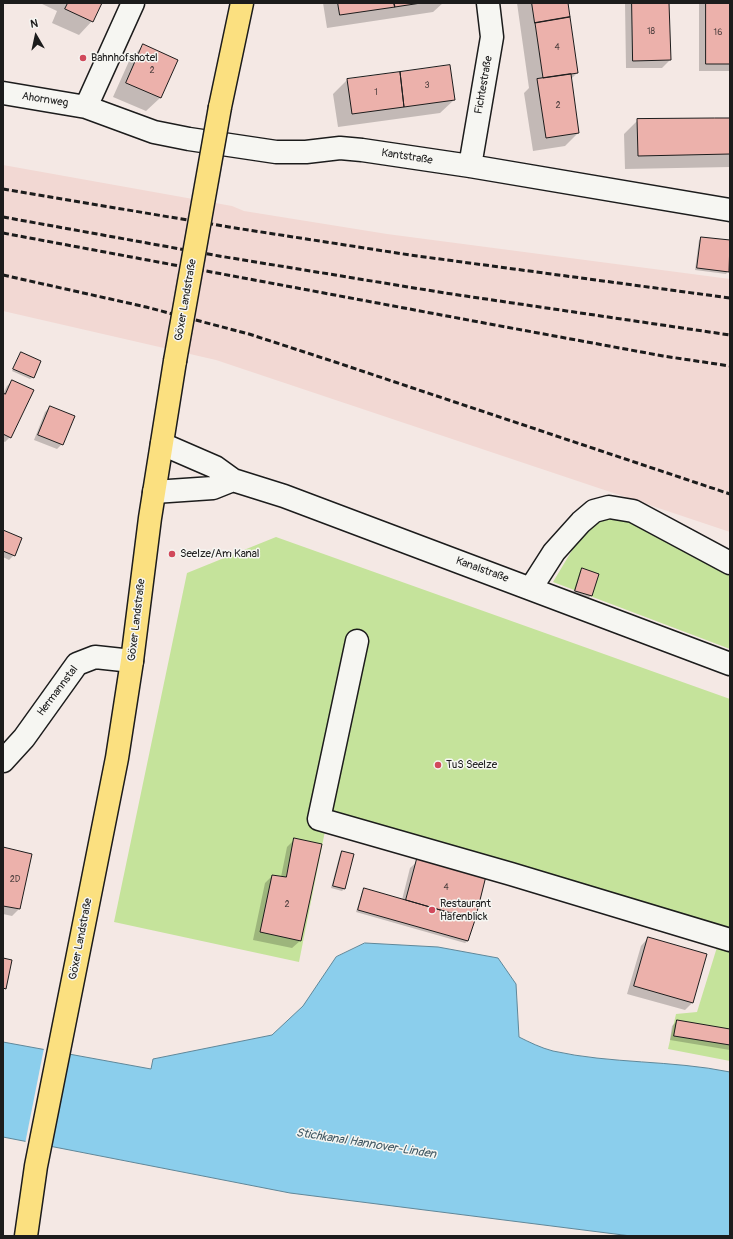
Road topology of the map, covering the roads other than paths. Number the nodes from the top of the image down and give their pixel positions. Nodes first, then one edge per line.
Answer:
1 (133, 3) edge
2 (242, 3) edge
3 (488, 3) edge
4 (3, 93) edge
5 (86, 107) junction
6 (470, 166) junction
7 (730, 210) edge
8 (162, 444) junction
9 (233, 480) junction
10 (154, 492) junction
11 (730, 563) edge
12 (531, 588) junction
13 (357, 641) dead end
14 (132, 661) junction
15 (730, 664) edge
16 (3, 761) edge
17 (730, 940) edge
18 (26, 1236) edge

1 - 5 street
2 - 8 main road, Göxer Landstraße, bridge
3 - 6 street, Fichtestraße
4 - 5 street, Ahornweg
5 - 6 street, Kantstraße
6 - 7 street, Kantstraße
8 - 9 street, Kanalstraße
8 - 10 main road, Göxer Landstraße
9 - 10 street
9 - 12 street, Kanalstraße
10 - 14 main road, Göxer Landstraße
11 - 12 street
12 - 15 street, Kanalstraße
13 - 17 street
14 - 16 street, Hermannstal
14 - 18 main road, Göxer Landstraße

